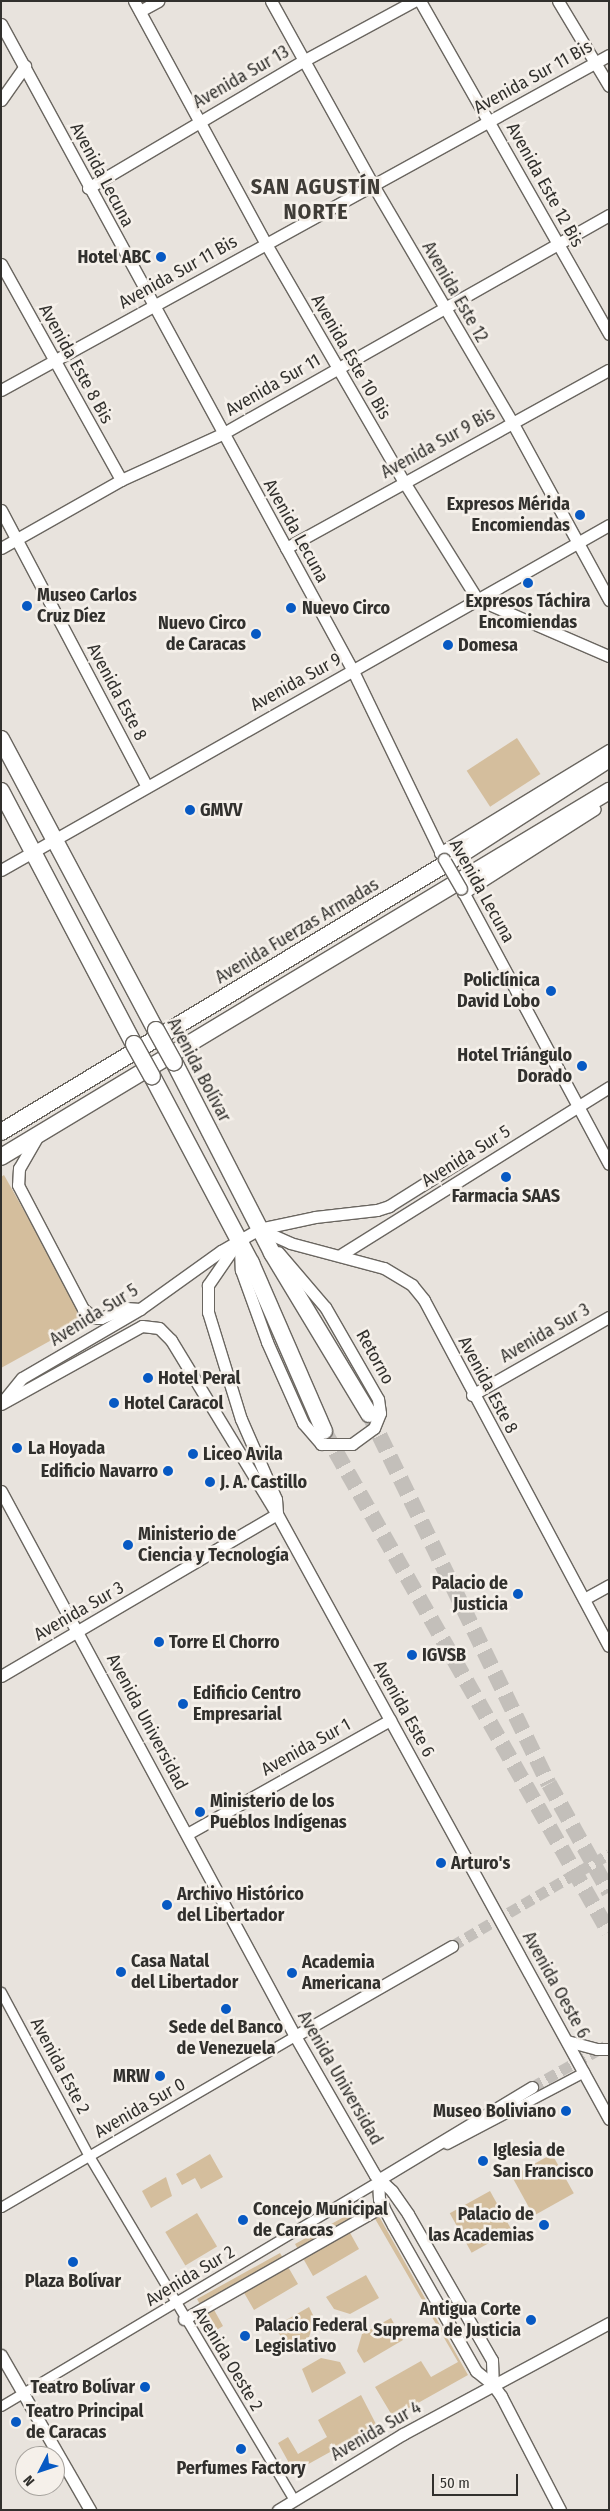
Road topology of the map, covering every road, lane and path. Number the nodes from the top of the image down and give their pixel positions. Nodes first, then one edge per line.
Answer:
1 (158, 1) edge
2 (270, 1) edge
3 (414, 1) edge
4 (420, 1) edge
5 (558, 1) edge
6 (137, 6) edge
7 (1, 24) edge
8 (609, 55) edge
9 (303, 61) junction
10 (595, 62) junction
11 (24, 66) junction
12 (609, 86) edge
13 (1, 100) edge
14 (199, 121) junction
15 (490, 121) junction
16 (373, 185) junction
17 (88, 188) junction
18 (609, 215) edge
19 (266, 244) junction
20 (557, 244) junction
21 (1, 264) edge
22 (153, 306) junction
23 (444, 308) junction
24 (609, 334) edge
25 (54, 361) junction
26 (337, 368) junction
27 (609, 370) edge
28 (1, 390) edge
29 (512, 422) junction
30 (222, 434) junction
31 (121, 480) junction
32 (404, 482) junction
33 (1, 510) edge
34 (609, 525) edge
35 (16, 539) junction
36 (576, 544) junction
37 (1, 548) edge
38 (286, 548) junction
39 (477, 599) junction
40 (609, 600) edge
41 (609, 656) edge
42 (353, 670) junction
43 (1, 739) edge
44 (609, 750) edge
45 (609, 758) edge
46 (146, 785) junction
47 (1, 791) edge
48 (609, 791) edge
49 (609, 800) edge
50 (54, 838) junction
51 (32, 850) junction
52 (442, 856) junction
53 (1, 870) edge
54 (462, 890) junction
55 (609, 1087) edge
56 (578, 1107) junction
57 (1, 1132) edge
58 (42, 1134) junction
59 (1, 1157) edge
60 (462, 1160) dead end
61 (609, 1164) edge
62 (259, 1230) junction
63 (240, 1240) junction
64 (342, 1254) junction
65 (140, 1309) junction
66 (609, 1316) edge
67 (151, 1326) joint
68 (472, 1395) junction
69 (1, 1403) edge
70 (369, 1414) tunnel mouth
71 (324, 1431) tunnel mouth
72 (1, 1491) edge
73 (277, 1514) junction
74 (609, 1585) edge
75 (584, 1599) junction
76 (79, 1631) junction
77 (609, 1646) edge
78 (1, 1676) edge
79 (390, 1720) junction
80 (187, 1834) junction
81 (502, 1921) joint
82 (452, 1946) tunnel mouth
83 (1, 1992) edge
84 (295, 2036) junction
85 (567, 2040) junction
86 (609, 2049) edge
87 (584, 2072) junction
88 (532, 2087) tunnel mouth
89 (609, 2119) edge
90 (89, 2156) junction
91 (378, 2180) junction
92 (383, 2206) junction
93 (1, 2207) edge
94 (175, 2304) junction
95 (184, 2319) junction
96 (609, 2323) edge
97 (1, 2355) edge
98 (24, 2381) dead end
99 (493, 2385) junction
100 (24, 2393) junction
101 (1, 2406) edge
102 (294, 2500) junction
103 (90, 2510) edge
104 (278, 2510) edge
105 (560, 2510) edge

1 - 6 street
2 - 9 street, Avenida Este 12
3 - 9 street, Avenida Sur 13
4 - 15 street, Avenida Este 12 Bis
5 - 10 street
6 - 14 street, Avenida Este 10 Bis
7 - 11 street, Avenida Lecuna
8 - 10 street, Avenida Sur 11 Bis
9 - 14 street, Avenida Sur 13
9 - 16 street, Avenida Este 12
10 - 12 street
10 - 15 street, Avenida Sur 11 Bis
11 - 13 street
11 - 17 street, Avenida Lecuna
14 - 17 street, Avenida Sur 13
14 - 19 street, Avenida Este 10 Bis
15 - 16 street, Avenida Sur 11 Bis
15 - 20 street, Avenida Este 12 Bis
16 - 19 street, Avenida Sur 11 Bis
16 - 23 street, Avenida Este 12
17 - 22 street, Avenida Lecuna
18 - 20 street, Avenida Sur 11
19 - 22 street, Avenida Sur 11 Bis
19 - 26 street, Avenida Este 10 Bis
20 - 23 street, Avenida Sur 11
20 - 24 street, Avenida Este 12 Bis
21 - 25 street, Avenida Este 8 Bis
22 - 25 street, Avenida Sur 11 Bis
22 - 30 street, Avenida Lecuna
23 - 26 street, Avenida Sur 11
23 - 29 street, Avenida Este 12
25 - 28 street, Avenida Sur 11 Bis
25 - 31 street, Avenida Este 8 Bis
26 - 30 street, Avenida Sur 11
26 - 32 street, Avenida Este 10 Bis
27 - 29 street, Avenida Sur 9 Bis
29 - 32 street, Avenida Sur 9 Bis
29 - 36 street, Avenida Este 12
30 - 31 street, Avenida Sur 11
30 - 38 street, Avenida Lecuna
31 - 35 street, Avenida Sur 11
32 - 38 street, Avenida Sur 9 Bis
32 - 39 street, Avenida Este 10 Bis
33 - 35 street, Avenida Este 8
34 - 36 street, Avenida Sur 9
35 - 37 street, Avenida Sur 11
35 - 46 street, Avenida Este 8
36 - 39 street, Avenida Sur 9
36 - 40 street, Avenida Este 12
38 - 42 street, Avenida Lecuna
39 - 41 street
39 - 42 street, Avenida Sur 9
42 - 46 street, Avenida Sur 9
42 - 52 street, Avenida Lecuna
43 - 50 main road, Avenida Bolívar
44 - 52 street
45 - 57 main road, Avenida Fuerzas Armadas
46 - 50 street, Avenida Sur 9
47 - 51 main road
48 - 58 main road
49 - 54 street
50 - 51 street, Avenida Sur 9
50 - 62 main road, Avenida Bolívar, bridge
51 - 53 street, Avenida Sur 9
51 - 63 main road, bridge
52 - 54 street, Avenida Lecuna, bridge
54 - 56 street, Avenida Lecuna
55 - 56 street, Avenida Sur 5
56 - 61 street, Avenida Lecuna
56 - 64 street, Avenida Sur 5
58 - 59 main road
58 - 65 street
60 - 62 street, Avenida Sur 5
62 - 63 street, Avenida Sur 5
62 - 63 street, Retorno
62 - 64 street, Avenida Este 8
62 - 70 main road, Avenida Bolívar
63 - 65 street, Avenida Sur 5
63 - 71 main road
63 - 73 street, Avenida Este 6
64 - 68 street, Avenida Este 8
65 - 69 street, Avenida Sur 5
66 - 68 street, Avenida Sur 3
67 - 69 street, Avenida Sur 5
67 - 73 street, Avenida Este 6
68 - 75 street, Avenida Este 8
72 - 76 street, Avenida Universidad
73 - 76 street, Avenida Sur 3
73 - 79 street, Avenida Este 6
74 - 75 street
75 - 77 street, Avenida Este 8
76 - 78 street, Avenida Sur 3
76 - 80 street, Avenida Universidad
79 - 80 street, Avenida Sur 1
79 - 81 street, Avenida Este 6
80 - 84 street, Avenida Universidad
81 - 85 street, Avenida Oeste 6
82 - 84 street
83 - 90 street, Avenida Este 2
84 - 90 street, Avenida Sur 0
84 - 91 street, Avenida Universidad
85 - 86 street
85 - 87 street, Avenida Oeste 6
87 - 89 street, Avenida Oeste 6
87 - 91 street, Avenida Sur 2
88 - 91 street
90 - 93 street, Avenida Sur 0
90 - 94 street, Avenida Oeste 2
91 - 92 street, Avenida Universidad
91 - 94 street, Avenida Sur 2
91 - 99 street, Avenida Universidad
92 - 95 street
92 - 99 street, Avenida Universidad
94 - 95 street, Avenida Oeste 2
94 - 100 street, Avenida Sur 2
95 - 102 street, Avenida Oeste 2
96 - 99 street, Avenida Sur 4
97 - 100 street
98 - 100 street
99 - 102 street, Avenida Sur 4
99 - 105 street, Avenida Universidad
100 - 101 street, Avenida Sur 2
100 - 103 street
102 - 104 street, Avenida Sur 4

